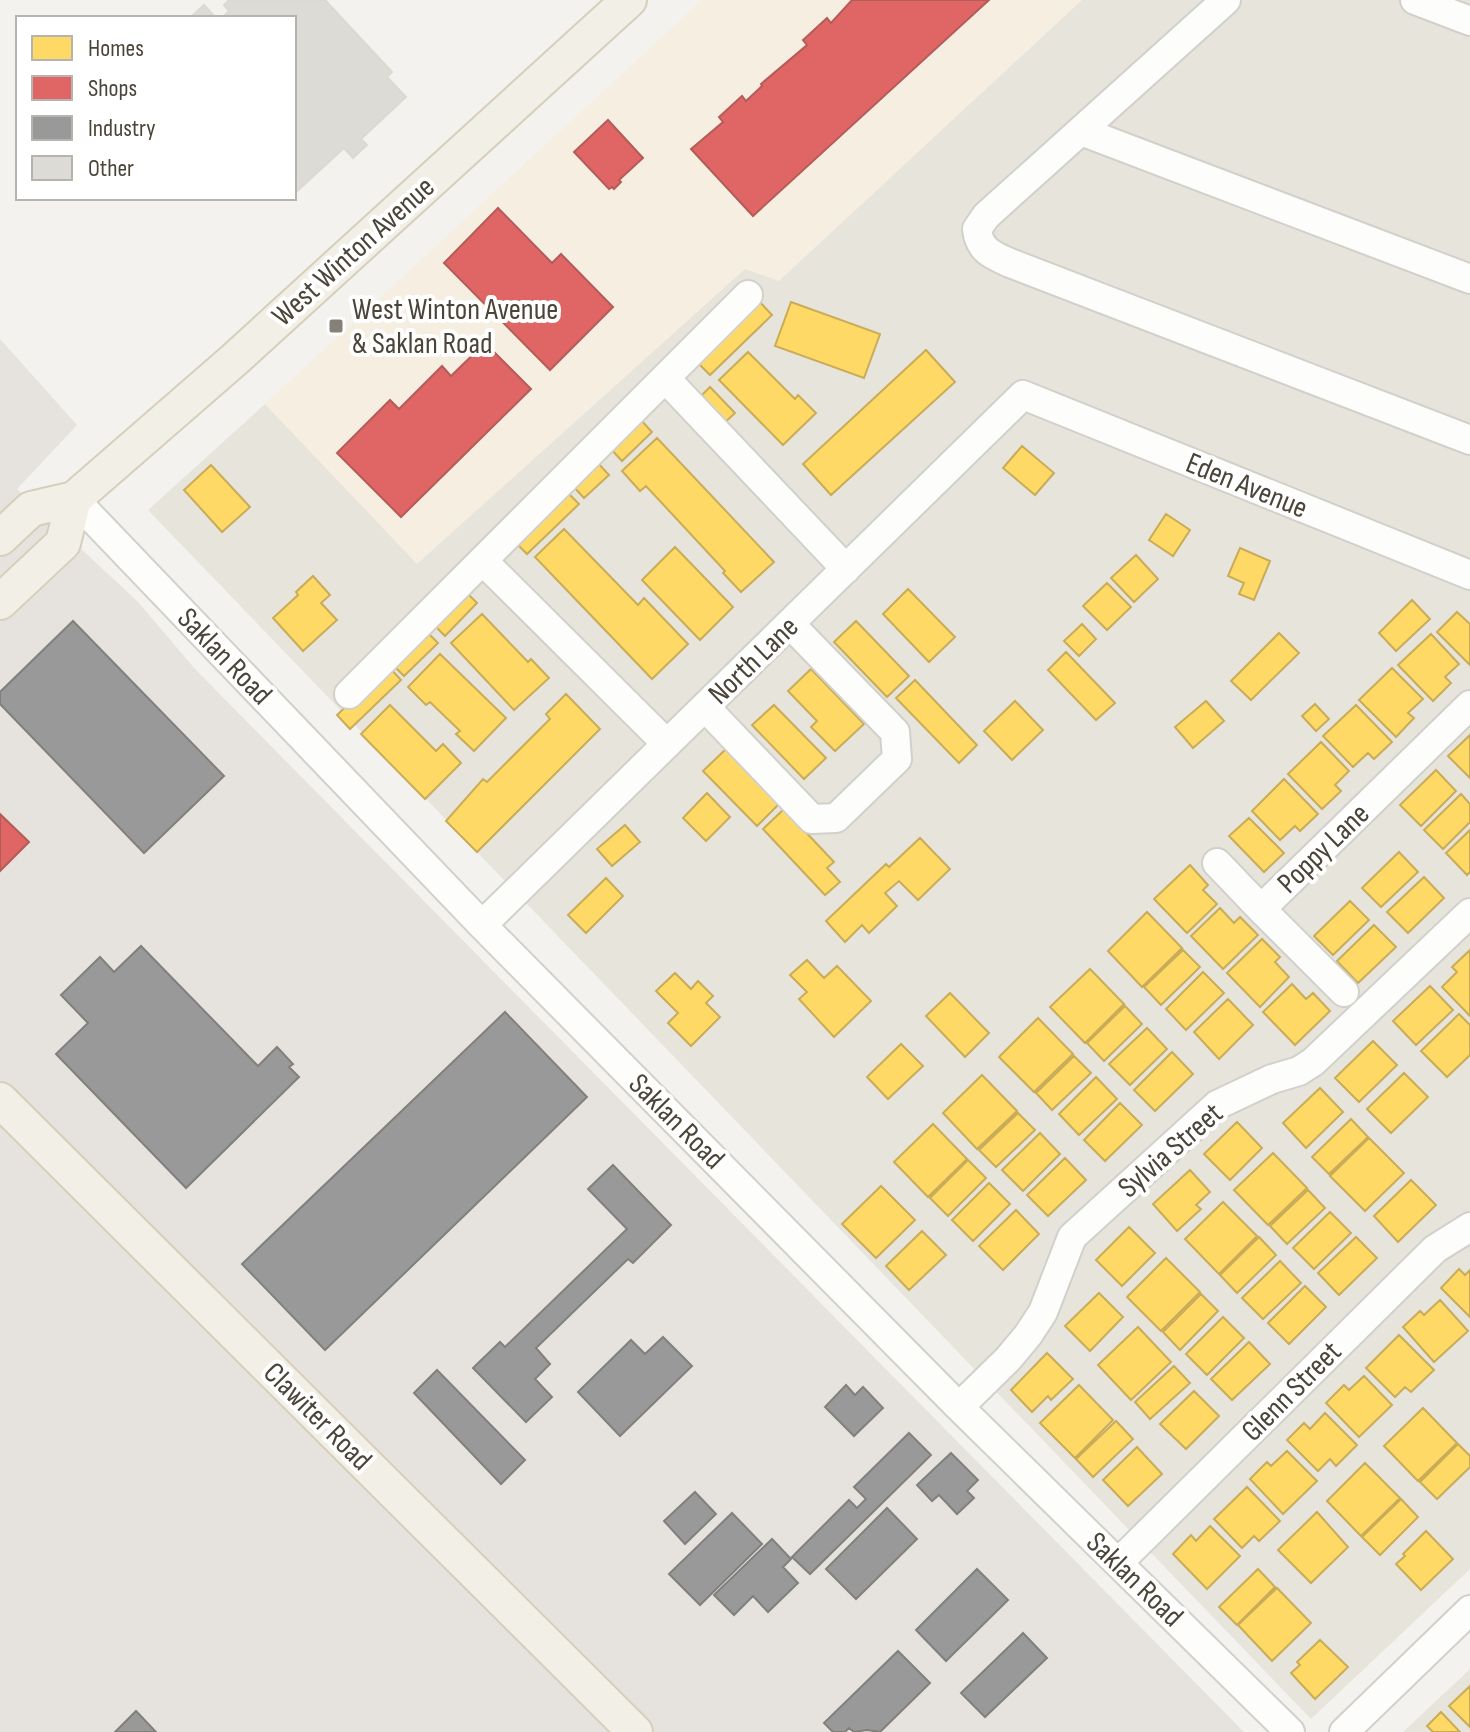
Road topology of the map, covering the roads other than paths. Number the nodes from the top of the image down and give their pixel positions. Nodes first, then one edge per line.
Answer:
1 (629, 0) edge
2 (1226, 0) edge
3 (1415, 0) edge
4 (1470, 21) edge
5 (1081, 131) junction
6 (1470, 279) edge
7 (748, 295) dead end
8 (665, 378) junction
9 (1023, 395) joint
10 (1470, 440) edge
11 (74, 499) junction
12 (0, 538) edge
13 (483, 561) junction
14 (846, 569) junction
15 (1470, 575) edge
16 (0, 602) edge
17 (790, 624) junction
18 (349, 694) dead end
19 (1470, 705) edge
20 (705, 707) junction
21 (667, 744) junction
22 (1217, 863) dead end
23 (1261, 909) junction
24 (1470, 913) edge
25 (482, 925) junction
26 (1344, 992) dead end
27 (0, 1100) edge
28 (1470, 1227) edge
29 (959, 1407) junction
30 (1118, 1563) junction
31 (1470, 1610) edge
32 (635, 1732) edge
33 (1290, 1732) edge
34 (1344, 1732) edge

1 - 11 main road, West Winton Avenue
2 - 5 street
3 - 4 street
5 - 6 street
5 - 10 street
7 - 8 street
8 - 13 street
8 - 14 street
9 - 14 street, North Lane
9 - 15 street, Eden Avenue
11 - 12 main road, West Winton Avenue
11 - 16 main road
11 - 25 street, Saklan Road
13 - 18 street
13 - 21 street
14 - 17 street, North Lane
17 - 20 street, North Lane
17 - 20 street
19 - 23 street, Poppy Lane
20 - 21 street, North Lane
21 - 25 street, North Lane
22 - 23 street
23 - 26 street, Poppy Lane
24 - 29 street, Sylvia Street
25 - 29 street, Saklan Road
27 - 32 main road, Clawiter Road
28 - 30 street, Glenn Street
29 - 30 street, Saklan Road
30 - 33 street, Saklan Road
31 - 34 street

